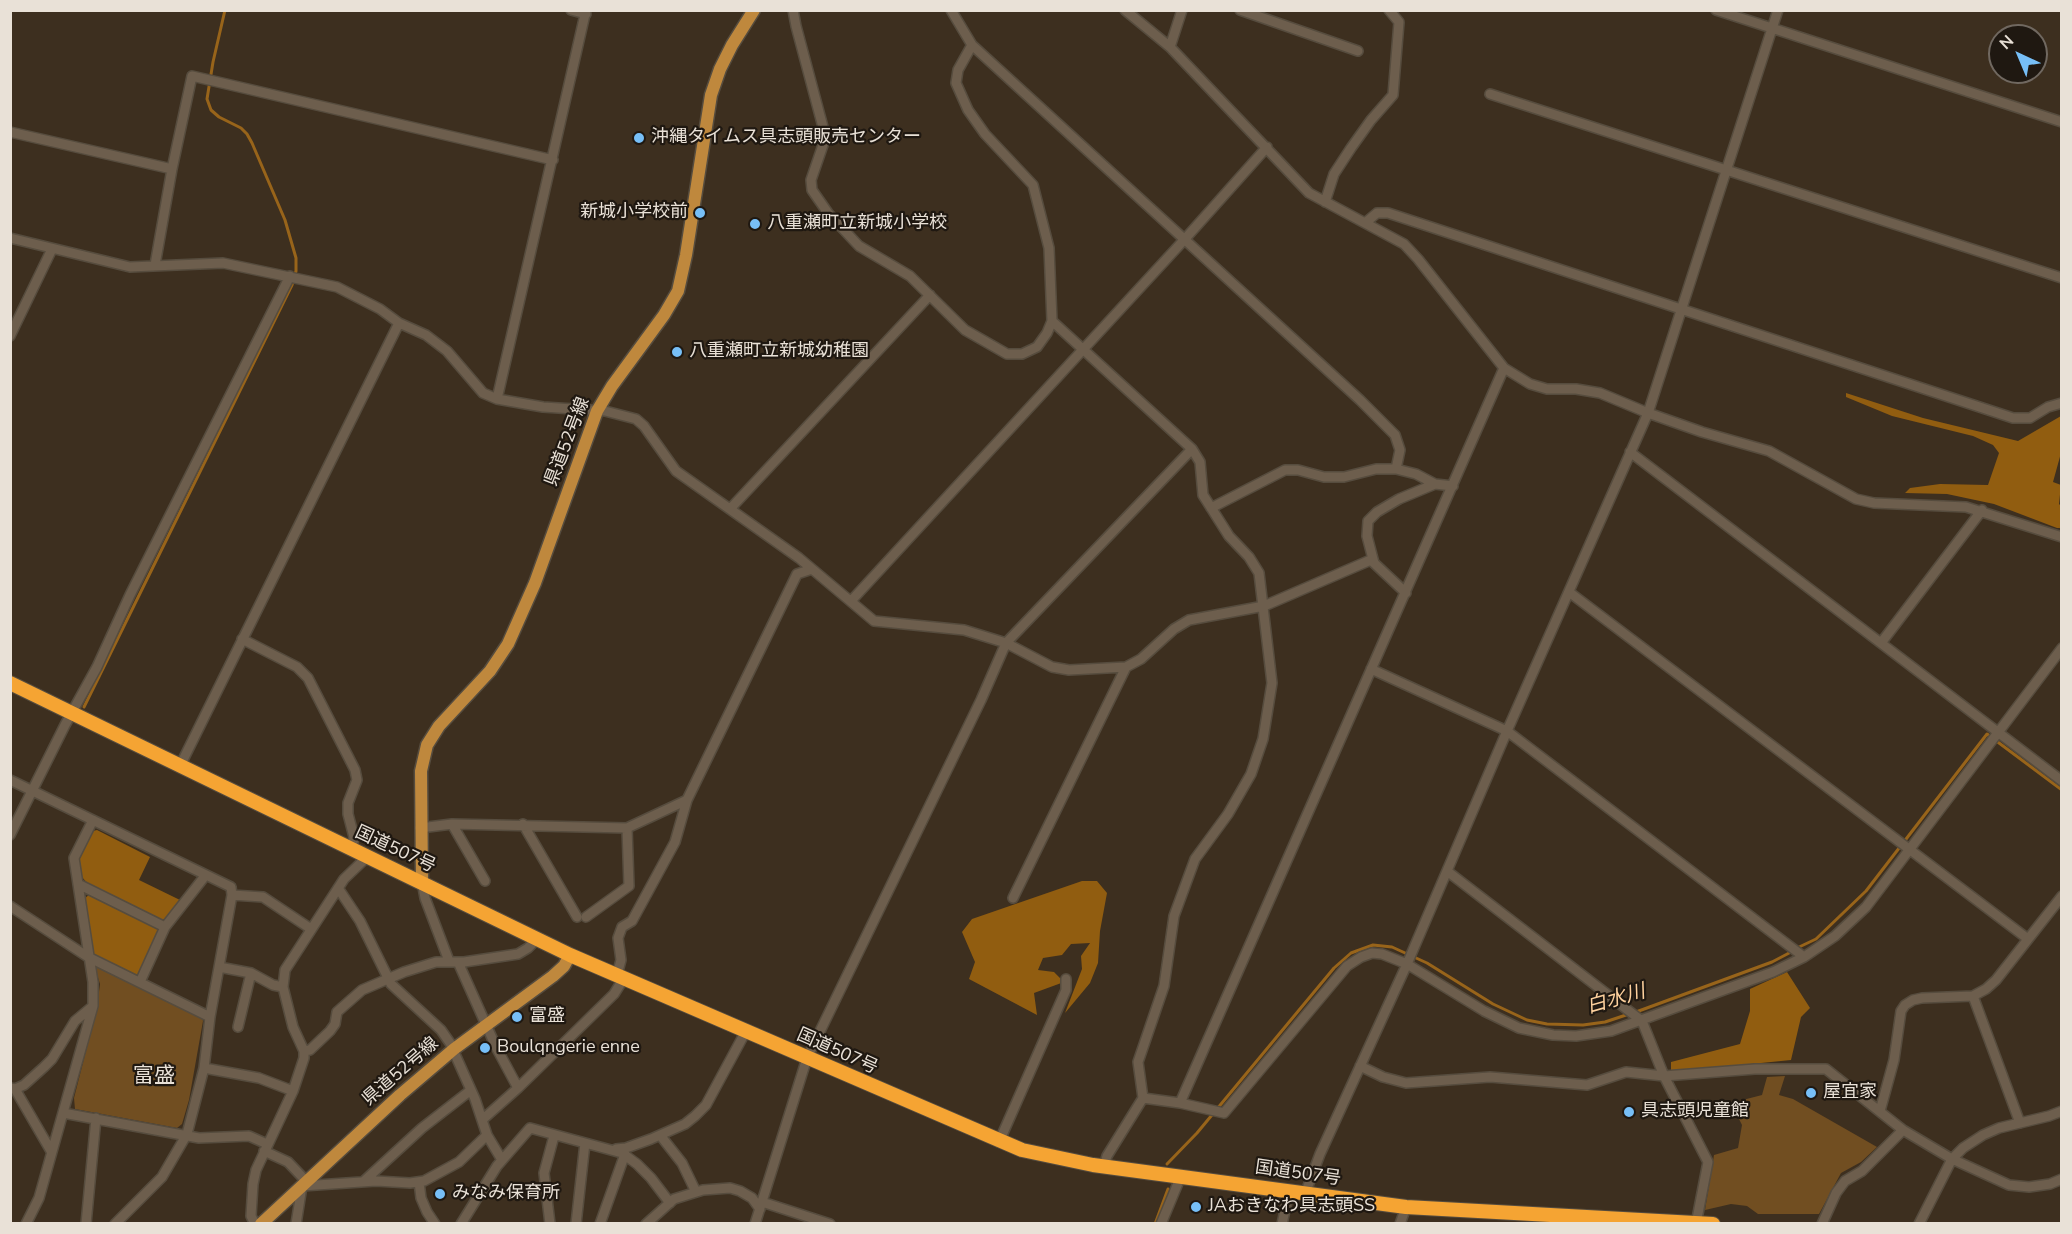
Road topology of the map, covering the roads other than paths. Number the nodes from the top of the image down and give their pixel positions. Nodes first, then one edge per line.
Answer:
1 (571, 10) edge
2 (754, 10) edge
3 (793, 10) edge
4 (951, 10) edge
5 (1125, 10) edge
6 (1182, 10) edge
7 (1240, 10) edge
8 (1389, 10) edge
9 (1716, 10) edge
10 (1778, 10) edge
11 (586, 12) edge
12 (1772, 28) junction
13 (972, 45) junction
14 (1170, 46) junction
15 (1358, 51) dead end
16 (1490, 94) dead end
17 (2061, 122) edge
18 (10, 132) edge
19 (1267, 147) junction
20 (553, 160) junction
21 (172, 168) junction
22 (1727, 171) junction
23 (1325, 202) junction
24 (1365, 223) junction
25 (10, 237) edge
26 (1184, 240) junction
27 (52, 249) junction
28 (155, 265) junction
29 (290, 276) junction
30 (2061, 278) edge
31 (930, 295) junction
32 (1682, 311) junction
33 (1052, 321) junction
34 (399, 323) junction
35 (10, 336) edge
36 (1083, 349) junction
37 (1504, 368) junction
38 (497, 399) junction
39 (2061, 403) edge
40 (597, 411) junction
41 (1648, 413) junction
42 (1191, 449) junction
43 (1630, 452) junction
44 (1396, 469) junction
45 (1435, 484) junction
46 (1453, 486) junction
47 (1210, 508) junction
48 (730, 509) junction
49 (1982, 510) junction
50 (2061, 537) edge
51 (1373, 559) junction
52 (812, 569) junction
53 (1569, 592) junction
54 (1406, 593) junction
55 (851, 601) junction
56 (1264, 606) junction
57 (242, 639) junction
58 (1881, 643) junction
59 (1006, 644) junction
60 (2061, 648) edge
61 (1126, 667) junction
62 (1371, 669) junction
63 (10, 683) edge
64 (72, 714) junction
65 (1507, 731) junction
66 (1998, 733) junction
67 (180, 766) junction
68 (10, 780) edge
69 (2061, 781) edge
70 (32, 790) junction
71 (687, 800) junction
72 (93, 820) junction
73 (452, 824) junction
74 (523, 825) junction
75 (420, 828) junction
76 (627, 828) junction
77 (10, 835) edge
78 (352, 849) junction
79 (1910, 851) junction
80 (368, 856) junction
81 (1447, 871) junction
82 (206, 876) junction
83 (485, 880) dead end
84 (422, 882) junction
85 (78, 884) junction
86 (629, 886) junction
87 (338, 888) junction
88 (649, 891) junction
89 (232, 895) junction
90 (2061, 896) edge
91 (1013, 898) dead end
92 (12, 909) edge
93 (165, 927) junction
94 (311, 929) junction
95 (537, 939) junction
96 (2028, 939) junction
97 (570, 955) junction
98 (88, 957) junction
99 (1804, 957) junction
100 (453, 961) junction
101 (1407, 964) junction
102 (219, 967) junction
103 (251, 973) junction
104 (620, 977) junction
105 (388, 978) junction
106 (1066, 979) dead end
107 (140, 982) junction
108 (283, 987) junction
109 (1973, 996) junction
110 (93, 1005) junction
111 (210, 1017) junction
112 (1642, 1021) junction
113 (486, 1026) junction
114 (238, 1027) dead end
115 (746, 1031) junction
116 (454, 1049) junction
117 (304, 1051) junction
118 (807, 1058) junction
119 (1360, 1066) junction
120 (204, 1068) junction
121 (1664, 1076) junction
122 (13, 1088) edge
123 (518, 1088) junction
124 (471, 1090) junction
125 (293, 1091) junction
126 (1143, 1098) junction
127 (1180, 1103) junction
128 (1880, 1111) junction
129 (2061, 1111) edge
130 (63, 1113) junction
131 (96, 1118) junction
132 (482, 1119) junction
133 (2020, 1123) junction
134 (1903, 1130) junction
135 (187, 1134) junction
136 (487, 1135) junction
137 (660, 1135) junction
138 (554, 1136) junction
139 (999, 1142) junction
140 (585, 1143) junction
141 (265, 1148) junction
142 (607, 1149) junction
143 (51, 1151) junction
144 (625, 1154) junction
145 (1952, 1159) junction
146 (502, 1160) junction
147 (1104, 1166) junction
148 (1181, 1176) junction
149 (2061, 1179) edge
150 (363, 1182) junction
151 (419, 1182) junction
152 (305, 1184) junction
153 (696, 1192) junction
154 (1289, 1192) junction
155 (1305, 1194) junction
156 (670, 1203) junction
157 (761, 1205) junction
158 (1406, 1207) junction
159 (1584, 1221) edge
160 (1649, 1222) edge
161 (1696, 1223) edge
162 (26, 1224) edge
163 (86, 1224) edge
164 (115, 1224) edge
165 (255, 1224) edge
166 (261, 1224) edge
167 (296, 1224) edge
168 (435, 1224) edge
169 (461, 1224) edge
170 (550, 1224) edge
171 (576, 1224) edge
172 (600, 1224) edge
173 (646, 1224) edge
174 (755, 1224) edge
175 (830, 1224) edge
176 (1161, 1224) edge
177 (1282, 1224) edge
178 (1401, 1224) edge
179 (1713, 1224) edge
180 (1822, 1224) edge
181 (1919, 1224) edge

1 - 11 street
2 - 40 main road, 県道52号線
3 - 31 street
4 - 13 street
5 - 14 street
6 - 14 street
7 - 15 street
8 - 23 street
9 - 12 street
10 - 12 street
11 - 20 street
12 - 17 street
12 - 22 street
13 - 26 street
13 - 33 street
14 - 19 street
16 - 22 street
18 - 21 street
19 - 23 street
19 - 26 street
20 - 21 street
20 - 38 street
21 - 28 street
22 - 30 street
22 - 32 street
23 - 24 street
24 - 32 street
24 - 37 street
25 - 27 street
26 - 36 street
26 - 44 street
27 - 28 street
27 - 35 street
28 - 29 street
29 - 34 street
29 - 64 street
31 - 33 street
31 - 48 street
32 - 39 street
32 - 41 street
33 - 36 street
34 - 38 street
34 - 57 street
36 - 42 street
36 - 55 street
37 - 41 street
37 - 46 street
38 - 40 street
40 - 48 street
40 - 75 main road, 県道52号線
41 - 43 street
41 - 49 street
42 - 47 street
42 - 59 street
43 - 53 street
43 - 58 street
44 - 45 street
44 - 47 street
45 - 46 street
45 - 51 street
46 - 54 street
47 - 56 street
48 - 52 street
49 - 50 street
49 - 58 street
51 - 54 street
51 - 56 street
52 - 55 street
52 - 71 street
53 - 65 street
53 - 79 street
54 - 62 street
55 - 59 street
56 - 61 street
56 - 126 street
57 - 67 street
57 - 78 street
58 - 66 street
59 - 61 street
59 - 118 street
60 - 66 street
61 - 91 street
62 - 65 street
62 - 127 street
63 - 64 highway, 国道507号
64 - 67 highway, 国道507号
64 - 70 street
65 - 81 street
65 - 99 street
66 - 69 street
66 - 79 street
67 - 78 highway, 国道507号
68 - 70 street
70 - 72 street
70 - 77 street
71 - 76 street
71 - 88 street
72 - 82 street
72 - 85 street
73 - 74 street
73 - 75 street
73 - 83 street
74 - 76 street
74 - 86 street
75 - 84 main road, 県道52号線
76 - 86 street
78 - 80 highway, 国道507号
79 - 96 street
79 - 99 street
80 - 84 highway, 国道507号
80 - 87 street
81 - 101 street
81 - 112 street
82 - 89 street
82 - 93 street
84 - 95 highway, 国道507号
84 - 100 street
85 - 93 street
85 - 98 street
86 - 88 street
87 - 94 street
87 - 105 street
88 - 104 street
89 - 94 street
89 - 102 street
90 - 96 street
92 - 98 street
93 - 107 street
94 - 108 street
95 - 97 highway, 国道507号
95 - 100 street
96 - 109 street
97 - 104 highway, 国道507号
97 - 113 main road, 県道52号線
98 - 107 street
98 - 110 street
99 - 112 street
100 - 105 street
100 - 113 street
101 - 112 street
101 - 119 street
101 - 127 street
102 - 103 street
102 - 111 street
103 - 108 street
103 - 114 street
104 - 115 highway, 国道507号
104 - 123 street
105 - 116 street
105 - 117 street
106 - 139 street
107 - 111 street
108 - 117 street
109 - 128 street
109 - 133 street
110 - 122 street
110 - 130 street
111 - 120 street
112 - 121 street
113 - 116 main road, 県道52号線
113 - 123 street
115 - 118 highway, 国道507号
115 - 137 street
116 - 124 street
116 - 152 main road, 県道52号線
117 - 125 street
118 - 139 highway, 国道507号
118 - 157 street
119 - 121 street
119 - 155 street
120 - 125 street
120 - 135 street
121 - 128 street
121 - 161 street
122 - 143 street
123 - 132 street
124 - 132 street
124 - 150 street
125 - 141 street
126 - 127 street
126 - 147 street
128 - 134 street
129 - 133 street
130 - 131 street
130 - 143 street
131 - 135 street
131 - 163 street
132 - 136 street
133 - 145 street
134 - 145 street
134 - 180 street
135 - 141 street
135 - 164 street
136 - 146 street
136 - 151 street
137 - 142 street
137 - 153 street
138 - 140 street
138 - 146 street
138 - 170 street
139 - 147 highway, 国道507号
140 - 142 street
140 - 171 street
141 - 152 street
141 - 165 street
142 - 144 street
143 - 162 street
144 - 156 street
144 - 172 street
145 - 149 street
145 - 181 street
146 - 169 street
147 - 148 highway, 国道507号
148 - 154 highway, 国道507号
148 - 176 street
150 - 151 street
150 - 152 street
151 - 168 street
152 - 166 main road, 県道52号線
152 - 167 street
153 - 156 street
153 - 157 street
154 - 155 highway, 国道507号
154 - 177 street
155 - 158 highway, 国道507号
156 - 173 street
157 - 174 street
157 - 175 street
158 - 159 highway, 国道507号
158 - 178 street
159 - 160 highway, 国道507号
160 - 161 highway, 国道507号
161 - 179 highway, 国道507号

